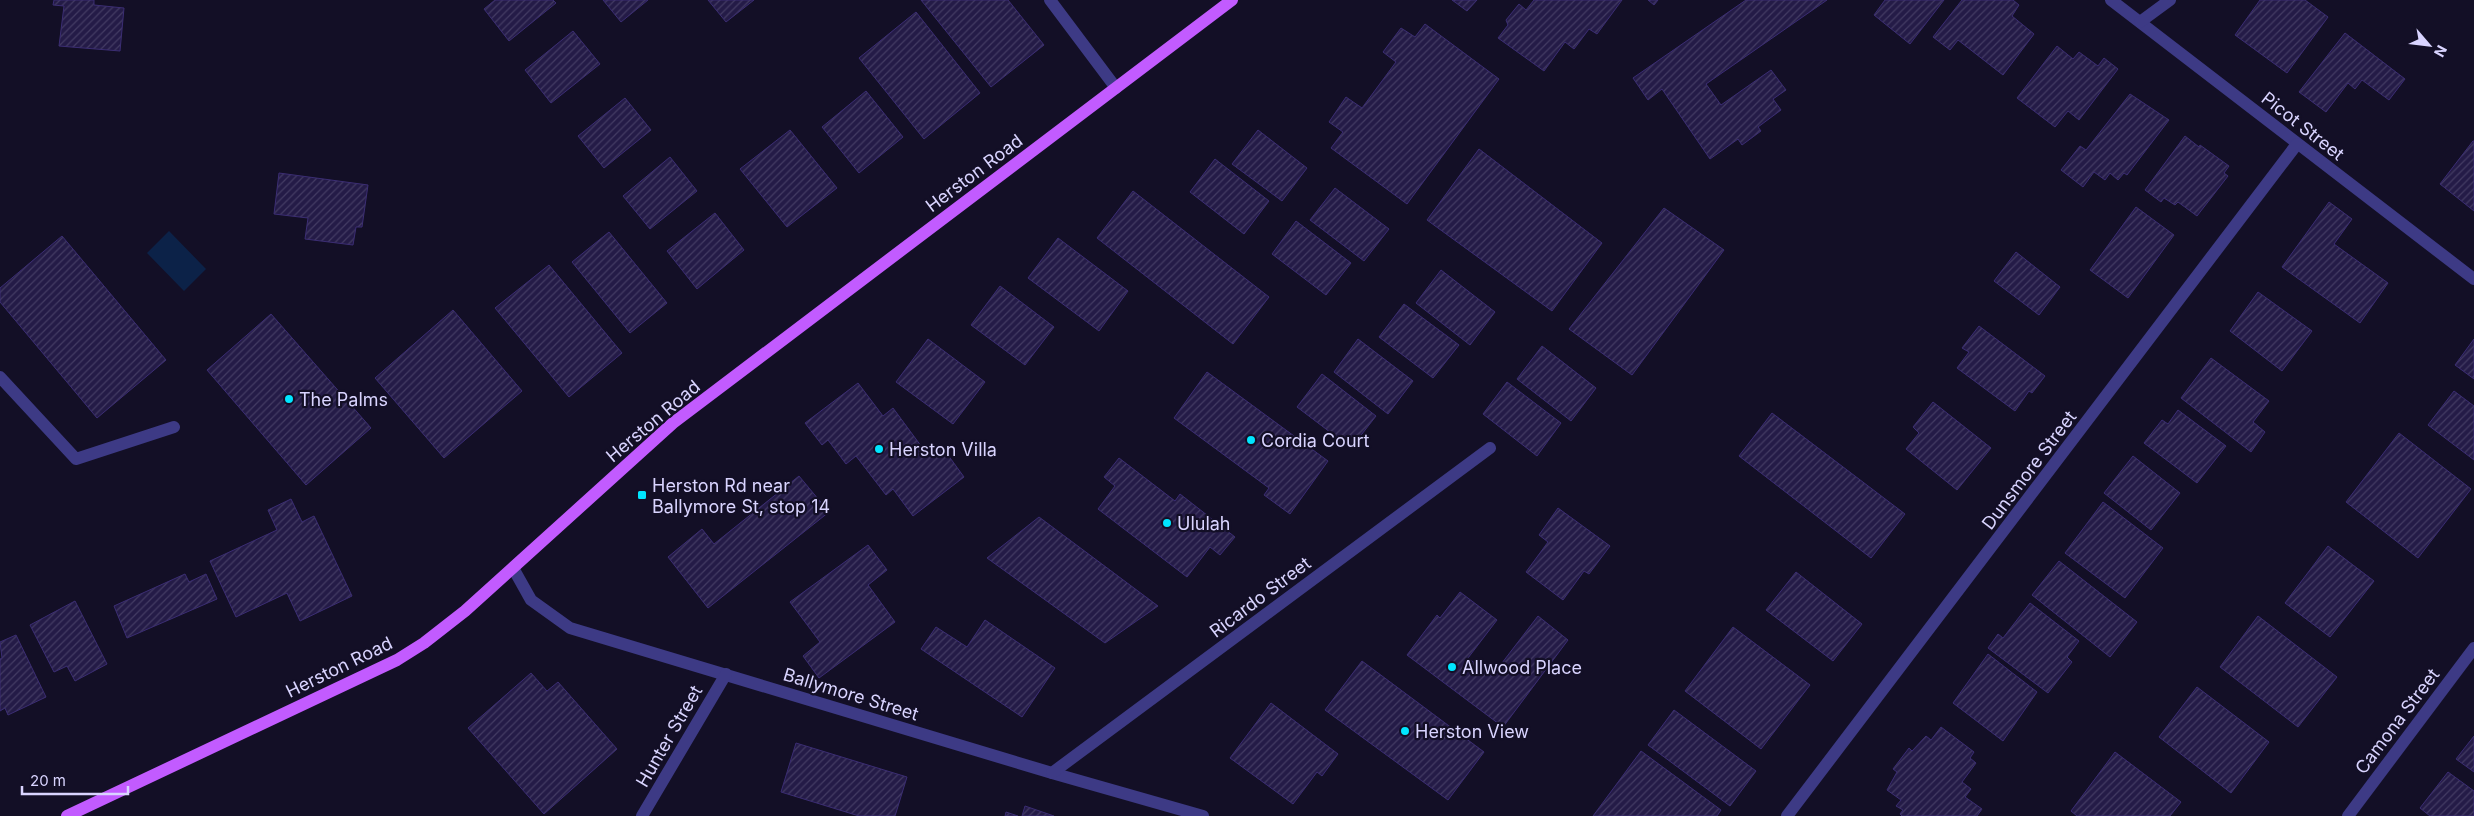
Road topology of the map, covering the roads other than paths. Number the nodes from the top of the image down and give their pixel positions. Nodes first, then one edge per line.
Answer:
1 (1050, 0) edge
2 (1232, 0) edge
3 (2111, 0) edge
4 (2170, 0) edge
5 (2140, 22) junction
6 (1116, 88) junction
7 (2297, 144) junction
8 (2474, 280) edge
9 (0, 377) edge
10 (174, 427) dead end
11 (1490, 448) dead end
12 (513, 568) junction
13 (2474, 648) edge
14 (726, 674) junction
15 (1052, 774) junction
16 (1175, 812) edge
17 (68, 816) edge
18 (642, 816) edge
19 (1203, 816) edge
20 (1787, 816) edge
21 (2348, 816) edge

1 - 6 street
2 - 6 main road, Herston Road
3 - 5 street, Picot Street
4 - 5 street
5 - 7 street, Picot Street
6 - 12 main road, Herston Road
7 - 8 street, Picot Street
7 - 20 street, Dunsmore Street
9 - 10 street
11 - 15 street, Ricardo Street
12 - 14 street, Ballymore Street
12 - 17 main road, Herston Road
13 - 21 street, Camona Street
14 - 15 street, Ballymore Street
14 - 18 street, Hunter Street
15 - 16 street, Ballymore Street
16 - 19 street, Ballymore Street

